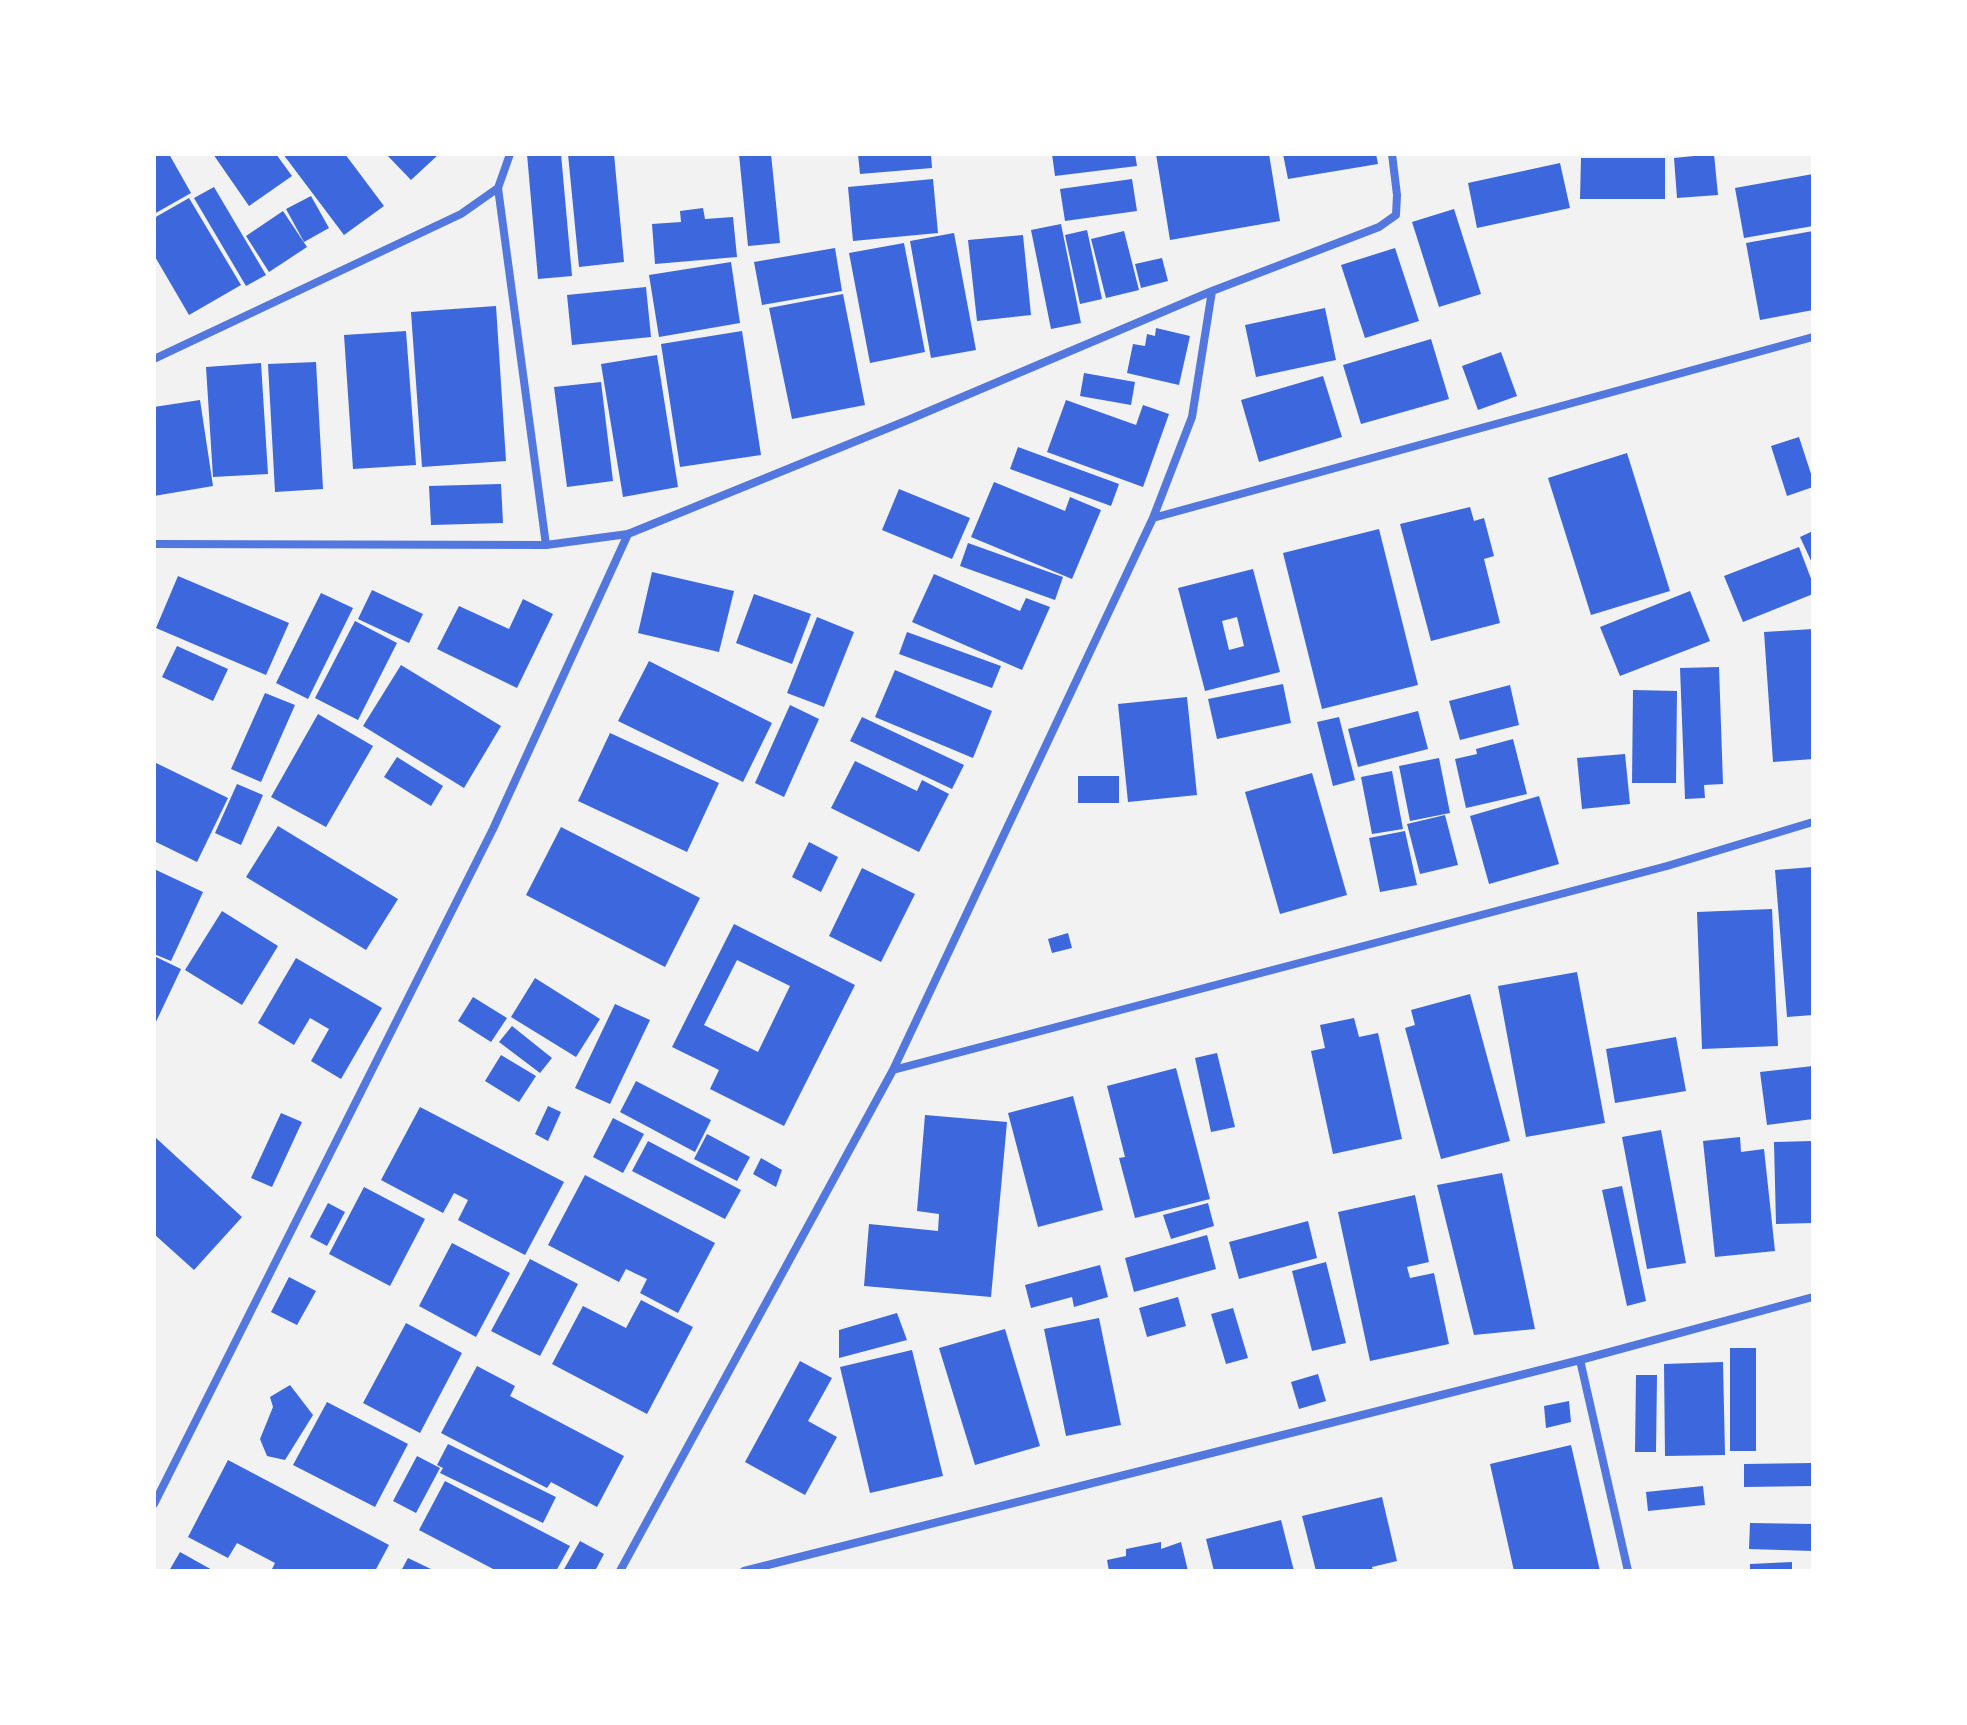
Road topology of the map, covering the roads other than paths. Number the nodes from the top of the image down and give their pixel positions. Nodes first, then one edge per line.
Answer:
1 (510, 154) edge
2 (1392, 154) edge
3 (498, 188) junction
4 (1212, 291) junction
5 (1813, 337) edge
6 (154, 359) edge
7 (1153, 518) junction
8 (628, 534) junction
9 (154, 544) edge
10 (546, 545) junction
11 (1813, 822) edge
12 (893, 1070) junction
13 (1813, 1297) edge
14 (1580, 1360) junction
15 (154, 1504) edge
16 (620, 1571) edge
17 (744, 1571) edge
18 (1628, 1571) edge

1 - 3 street
2 - 4 street
3 - 6 street
3 - 10 street
4 - 7 street
4 - 8 street
5 - 7 street
7 - 12 street
8 - 10 street
8 - 15 street
9 - 10 street
11 - 12 street
12 - 16 street
13 - 14 street
14 - 17 street
14 - 18 street

